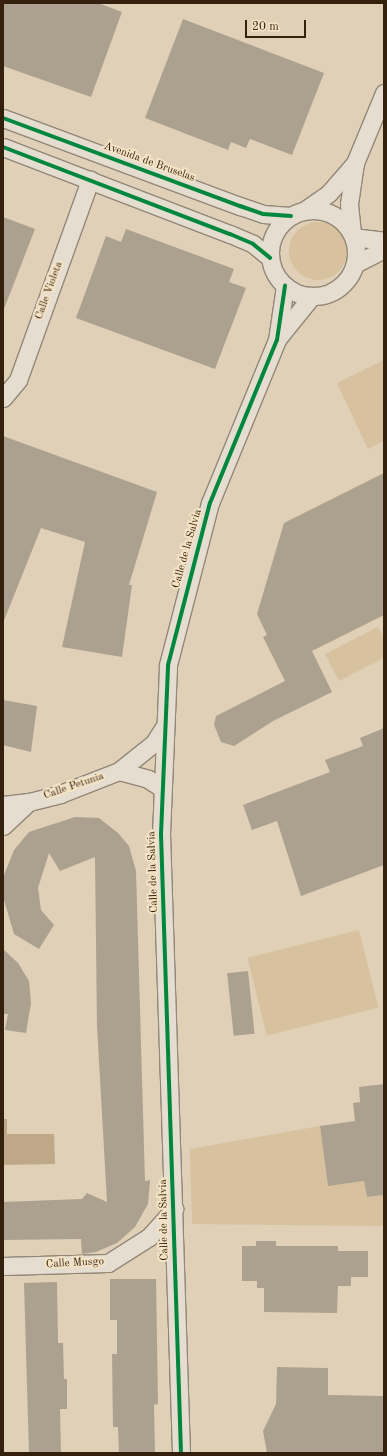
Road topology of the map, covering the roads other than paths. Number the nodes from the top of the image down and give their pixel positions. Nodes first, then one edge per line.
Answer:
1 (384, 93) edge
2 (3, 118) edge
3 (3, 147) edge
4 (355, 163) junction
5 (90, 180) junction
6 (298, 213) junction
7 (352, 235) junction
8 (384, 241) edge
9 (384, 250) edge
10 (270, 258) junction
11 (355, 264) junction
12 (285, 286) junction
13 (312, 296) junction
14 (277, 340) junction
15 (3, 398) edge
16 (164, 727) junction
17 (119, 771) junction
18 (162, 788) junction
19 (29, 802) junction
20 (3, 805) edge
21 (3, 826) edge
22 (174, 1209) junction
23 (3, 1266) edge
24 (181, 1453) edge

1 - 4 street
2 - 6 street, Avenida de Bruselas
3 - 5 street
4 - 6 street
4 - 7 street
5 - 10 street
5 - 15 street, Calle Violeta
6 - 7 street
6 - 10 street
7 - 8 street
7 - 11 street
9 - 11 street
10 - 12 street
11 - 13 street
12 - 13 street
12 - 14 street, Calle de la Salvia
13 - 14 street, Calle de la Salvia
14 - 16 street, Calle de la Salvia
16 - 17 street, Calle Petunia
16 - 18 street, Calle de la Salvia
17 - 18 street
17 - 19 street, Calle Petunia
18 - 22 street, Calle de la Salvia
19 - 20 street, Calle Petunia
19 - 21 street, Calle Petunia
22 - 23 street, Calle Musgo
22 - 24 street, Calle de la Salvia

